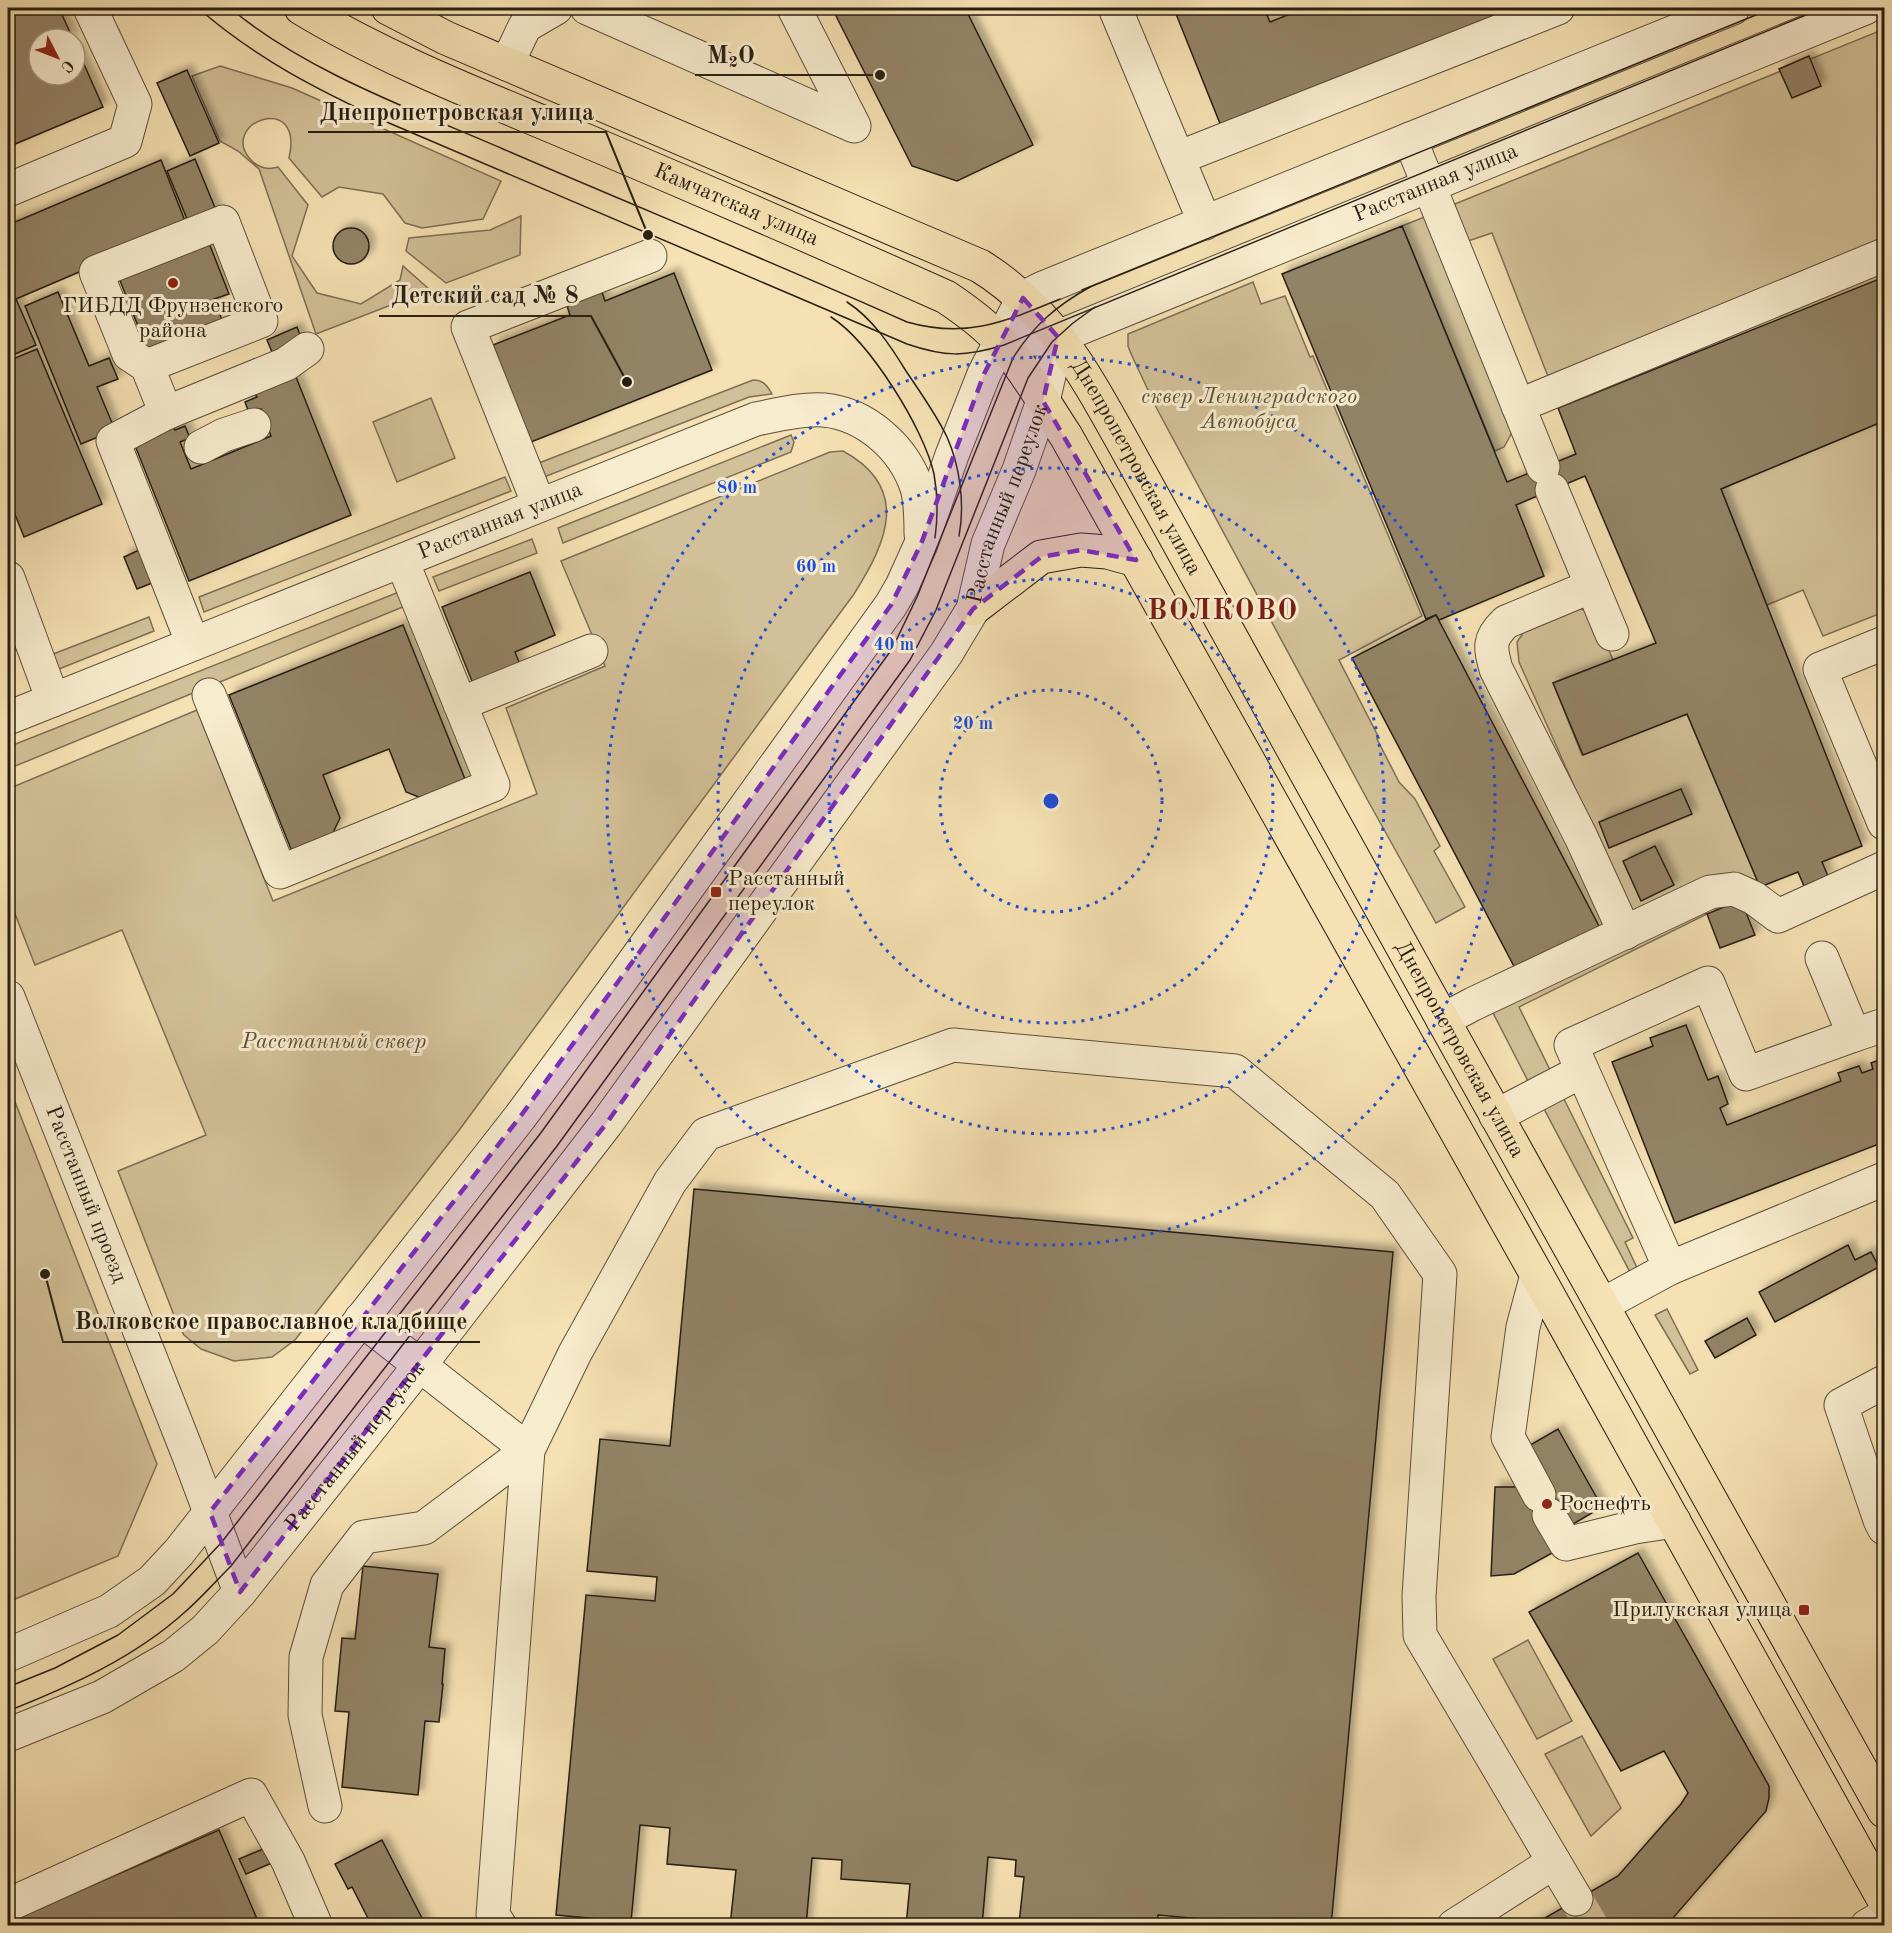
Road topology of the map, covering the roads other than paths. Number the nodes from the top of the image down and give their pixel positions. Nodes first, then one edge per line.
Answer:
1 (90, 8) edge
2 (301, 8) edge
3 (388, 8) edge
4 (556, 8) edge
5 (587, 8) edge
6 (794, 8) edge
7 (1115, 8) edge
8 (1558, 8) edge
9 (1733, 8) edge
10 (1866, 8) edge
11 (1666, 20) edge
12 (507, 64) junction
13 (1410, 139) junction
14 (1178, 158) junction
15 (1428, 186) junction
16 (8, 190) edge
17 (1205, 223) junction
18 (1884, 255) edge
19 (650, 256) dead end
20 (1023, 298) junction
21 (1058, 337) junction
22 (1001, 342) junction
23 (307, 349) dead end
24 (147, 366) junction
25 (208, 396) junction
26 (1043, 401) junction
27 (1518, 406) junction
28 (166, 413) junction
29 (226, 436) dead end
30 (539, 505) junction
31 (921, 544) junction
32 (1136, 560) junction
33 (402, 561) junction
34 (8, 578) edge
35 (1592, 586) junction
36 (973, 609) junction
37 (1612, 634) dead end
38 (1884, 643) edge
39 (193, 644) junction
40 (591, 651) dead end
41 (209, 695) dead end
42 (53, 700) junction
43 (460, 704) junction
44 (8, 718) edge
45 (1884, 823) edge
46 (1884, 868) edge
47 (1625, 933) junction
48 (1822, 958) dead end
49 (8, 997) edge
50 (1443, 1020) junction
51 (1884, 1024) edge
52 (1854, 1035) junction
53 (1582, 1071) junction
54 (1496, 1116) junction
55 (1884, 1179) edge
56 (1670, 1268) junction
57 (1537, 1275) junction
58 (1602, 1305) junction
59 (361, 1320) junction
60 (420, 1365) junction
61 (1884, 1382) edge
62 (528, 1450) junction
63 (210, 1512) junction
64 (1674, 1521) junction
65 (1884, 1528) edge
66 (240, 1592) junction
67 (8, 1655) edge
68 (8, 1736) edge
69 (325, 1806) dead end
70 (1884, 1811) edge
71 (1554, 1862) junction
72 (1576, 1899) tunnel mouth
73 (1884, 1900) edge
74 (8, 1905) edge
75 (1884, 1916) edge
76 (316, 1926) edge
77 (500, 1926) edge
78 (1454, 1926) edge
79 (1867, 1926) edge

1 - 16 street
2 - 22 main road, Камчатская улица
3 - 12 main road, Камчатская улица
4 - 12 street
5 - 6 street
7 - 14 street
8 - 14 street
9 - 11 street
10 - 15 street, Расстанная улица
11 - 13 street
12 - 20 main road, Камчатская улица
13 - 15 street
13 - 17 street
14 - 17 street
15 - 21 street, Расстанная улица
15 - 27 street
17 - 20 street
18 - 27 street
19 - 30 street
20 - 21 main road, Днепропетровская улица
20 - 22 street
21 - 22 street, Расстанная улица
21 - 26 street, Расстанный переулок
21 - 50 main road, Днепропетровская улица
22 - 26 main road, Камчатская улица
22 - 31 street
23 - 25 street
24 - 24 street
24 - 28 street
25 - 28 street
25 - 29 street
26 - 32 main road, Днепропетровская улица
26 - 36 street, Расстанный переулок
27 - 35 street
28 - 39 street
30 - 31 street, Расстанная улица
30 - 33 street, Расстанная улица
31 - 59 street
32 - 36 main road
32 - 57 main road, Днепропетровская улица
33 - 39 street, Расстанная улица
33 - 43 street
34 - 42 street
35 - 37 street
35 - 47 street
36 - 60 street, Расстанный переулок
38 - 45 street
39 - 42 street, Расстанная улица
40 - 43 street
41 - 43 street
42 - 44 street, Расстанная улица
46 - 47 street
47 - 50 street
48 - 52 street
49 - 63 street, Расстанный проезд
50 - 54 main road, Днепропетровская улица
51 - 52 street
52 - 53 street
53 - 54 street
53 - 56 street
54 - 58 main road, Днепропетровская улица
55 - 56 street
56 - 58 street
57 - 64 main road, Днепропетровская улица
57 - 64 street
58 - 70 main road, Днепропетровская улица
59 - 60 street
59 - 63 street
60 - 62 street
60 - 66 street, Расстанный переулок
61 - 65 street
62 - 69 street
62 - 71 street
62 - 77 street
63 - 66 street, Расстанный проезд
63 - 67 street
64 - 73 main road, Днепропетровская улица
66 - 68 street, Расстанный переулок
71 - 72 street
71 - 78 street
74 - 76 street
75 - 79 street

